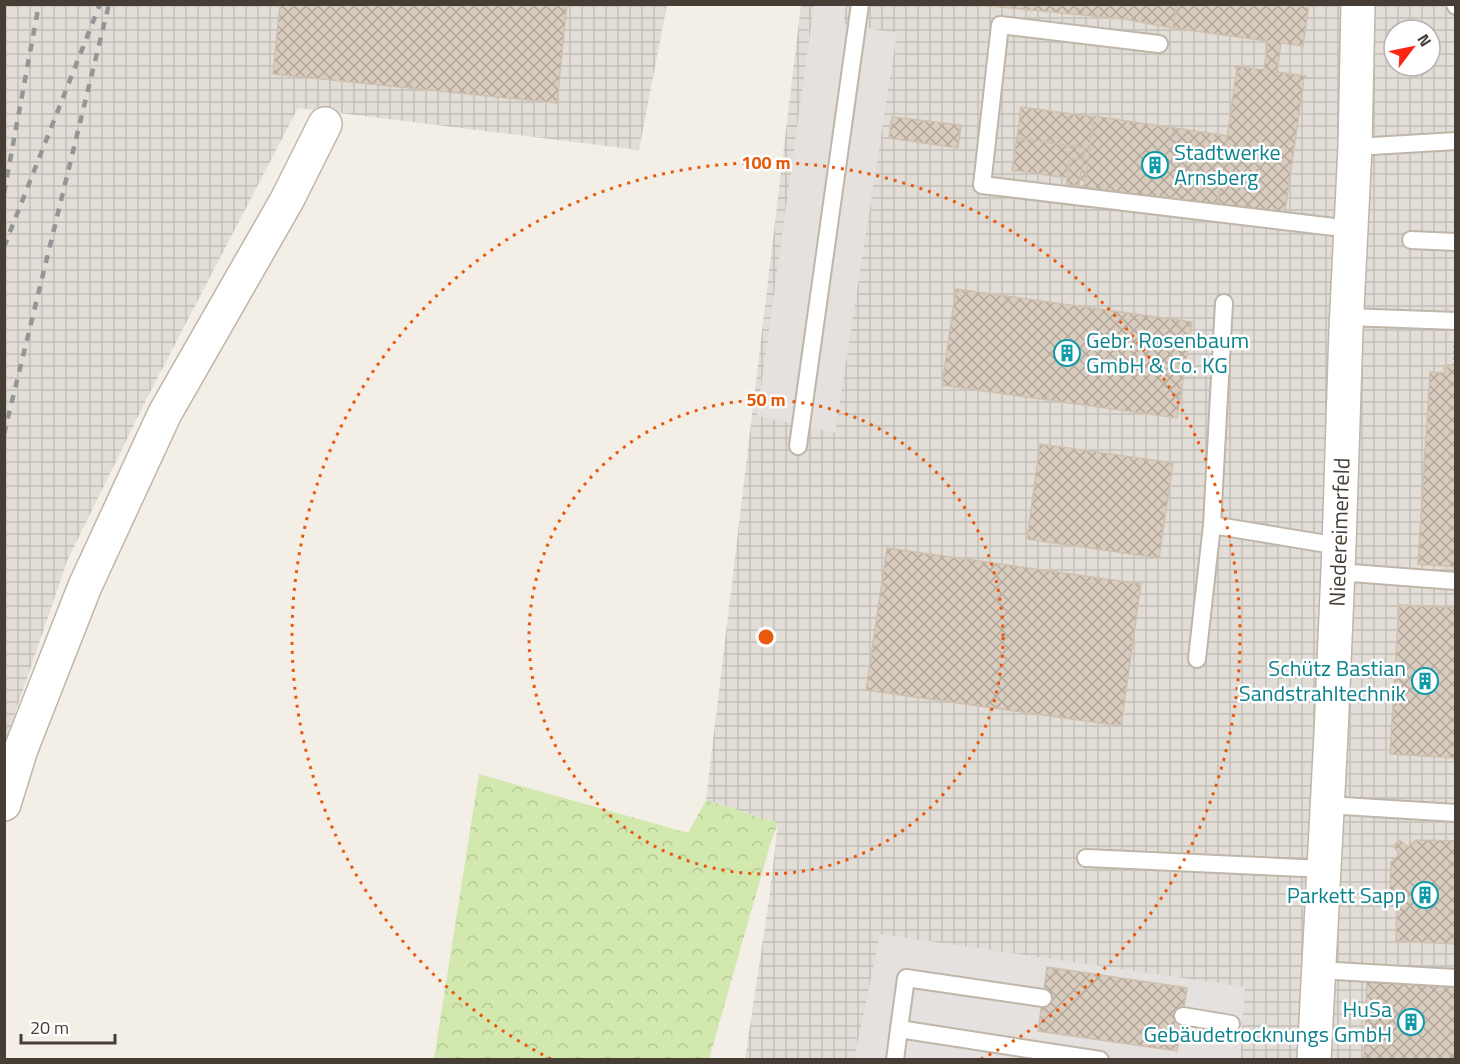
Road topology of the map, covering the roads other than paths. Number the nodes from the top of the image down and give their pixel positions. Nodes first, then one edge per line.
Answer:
1 (860, 4) edge
2 (1358, 4) edge
3 (1160, 44) dead end
4 (326, 124) dead end
5 (1455, 141) edge
6 (1355, 147) junction
7 (1351, 230) junction
8 (1411, 240) dead end
9 (1455, 242) edge
10 (1224, 303) dead end
11 (1347, 317) junction
12 (1455, 321) edge
13 (798, 446) dead end
14 (1212, 525) junction
15 (1339, 559) junction
16 (1455, 581) edge
17 (1197, 659) dead end
18 (4, 804) edge
19 (1327, 805) junction
20 (1455, 813) edge
21 (1086, 858) dead end
22 (1324, 869) junction
23 (1318, 970) junction
24 (1455, 978) edge
25 (1043, 998) dead end
26 (1182, 1016) dead end
27 (1231, 1024) dead end
28 (900, 1029) junction
29 (1015, 1053) edge
30 (895, 1059) edge
31 (1099, 1059) edge
32 (1314, 1059) edge

1 - 13 lane
2 - 6 street, Niedereimerfeld
3 - 7 lane
4 - 18 street
5 - 6 lane
6 - 7 street, Niedereimerfeld
7 - 11 street, Niedereimerfeld
8 - 9 lane
10 - 14 lane
11 - 12 lane
11 - 15 street, Niedereimerfeld
14 - 15 lane
14 - 17 lane
15 - 16 lane
15 - 19 street, Niedereimerfeld
19 - 20 lane
19 - 22 street, Niedereimerfeld
21 - 22 lane
22 - 23 street, Niedereimerfeld
23 - 24 lane
23 - 32 street, Niedereimerfeld
25 - 28 lane
26 - 27 lane
28 - 29 lane
28 - 30 lane
29 - 31 lane

